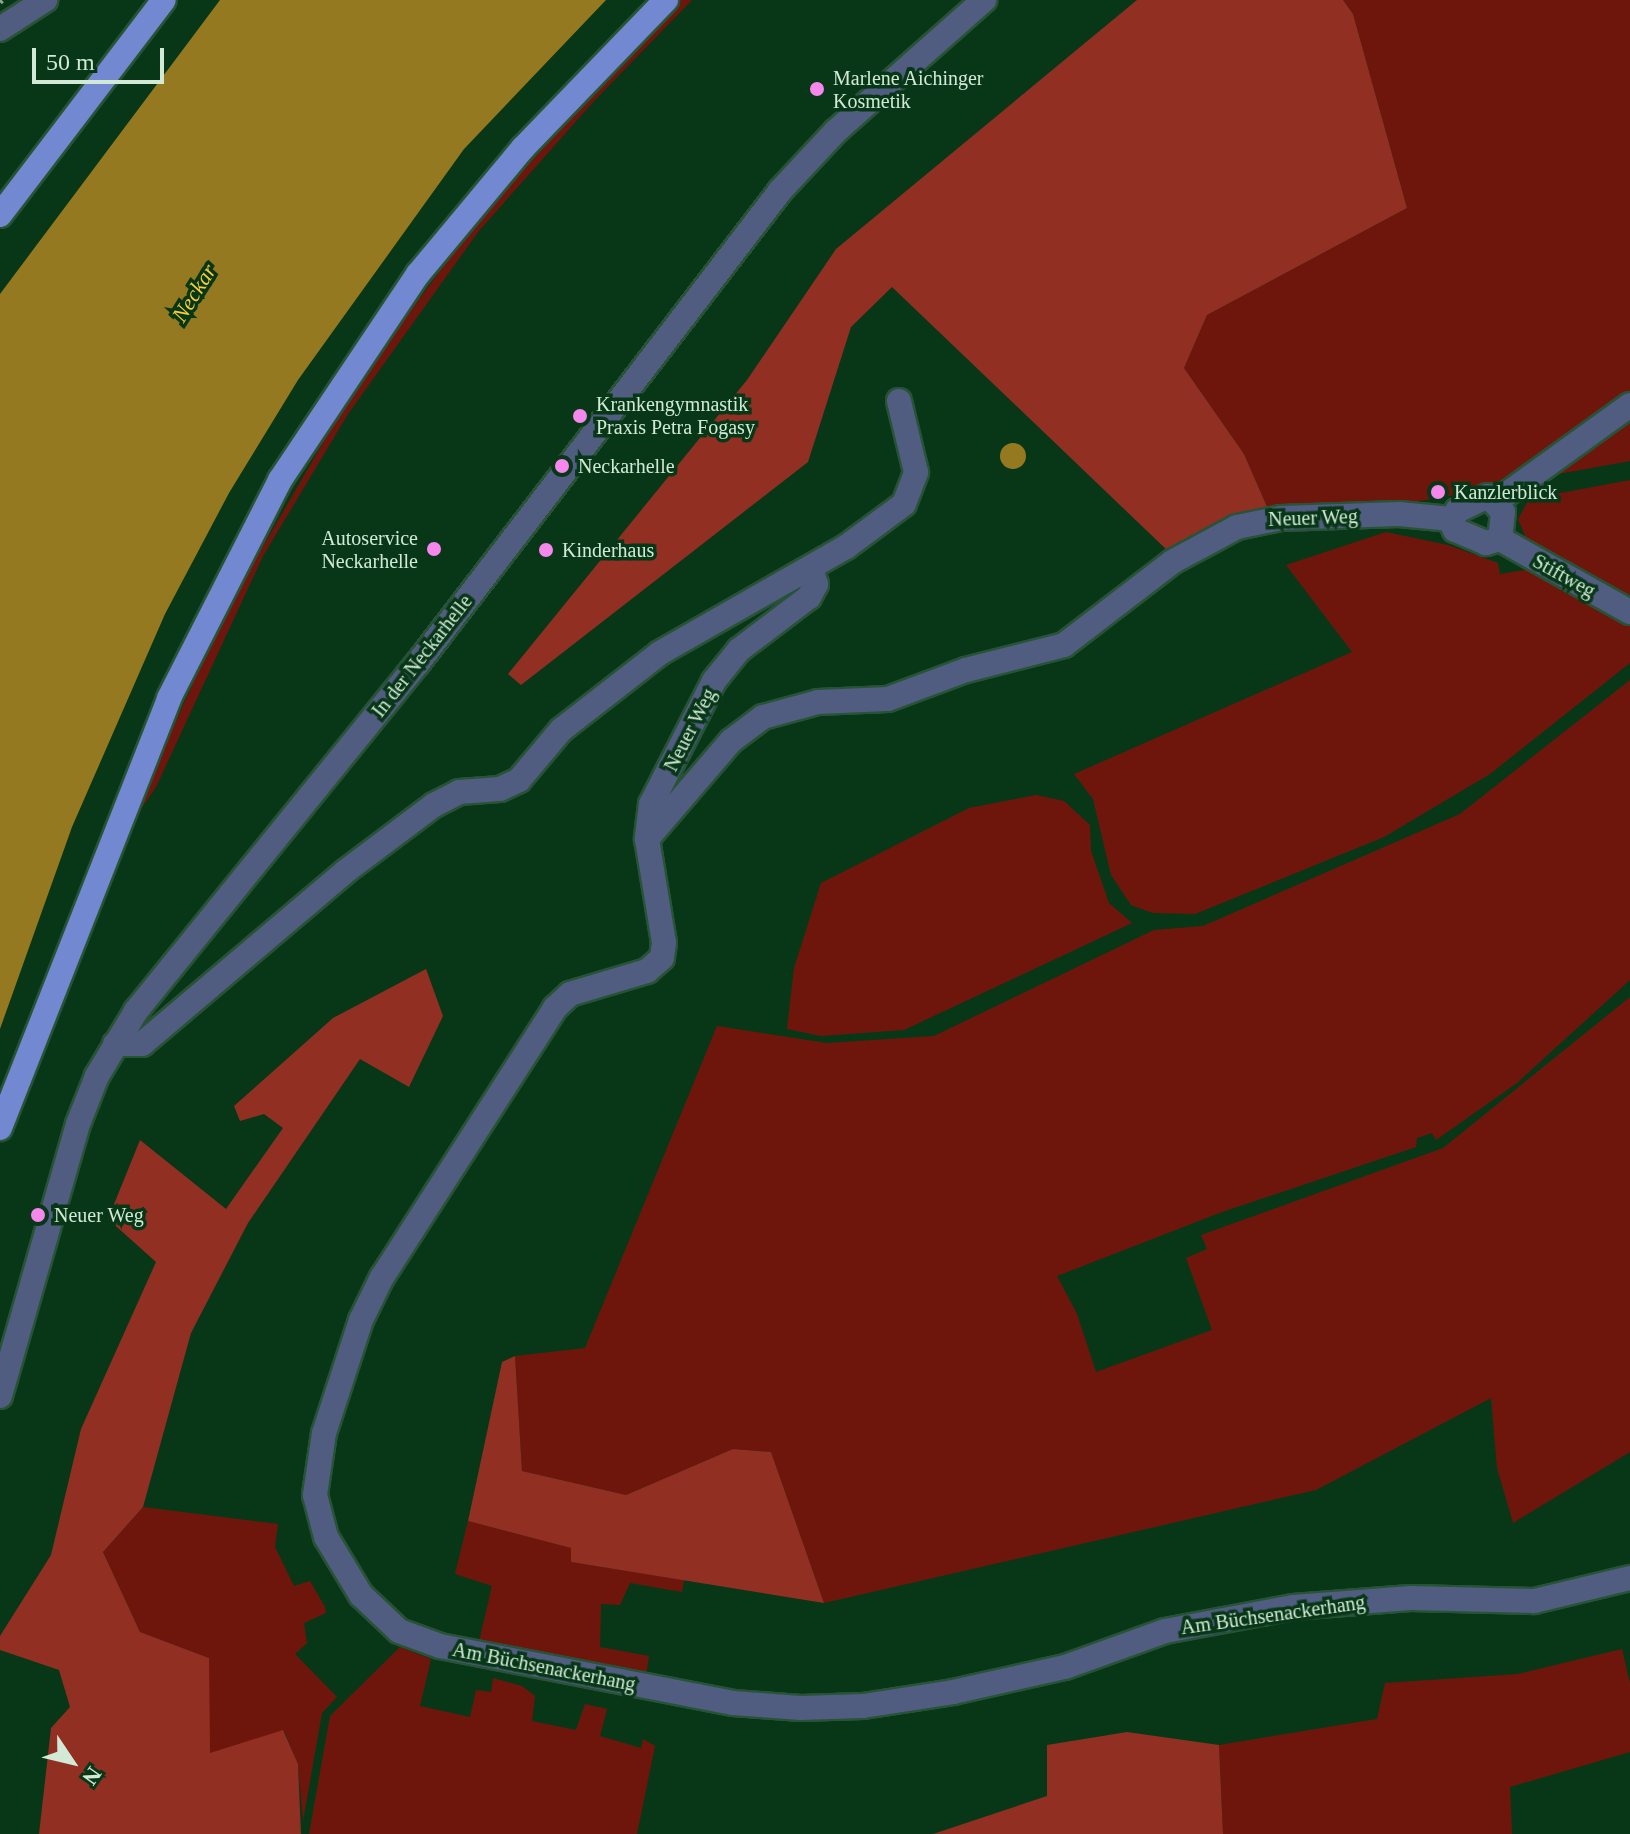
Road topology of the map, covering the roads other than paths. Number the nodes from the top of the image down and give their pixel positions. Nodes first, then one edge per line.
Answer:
1 (45, 0) edge
2 (666, 0) edge
3 (984, 0) edge
4 (162, 1) edge
5 (2, 22) edge
6 (0, 215) edge
7 (899, 401) dead end
8 (1630, 405) edge
9 (1497, 501) junction
10 (1451, 519) junction
11 (1500, 539) junction
12 (811, 568) junction
13 (1630, 612) edge
14 (647, 839) junction
15 (115, 1044) junction
16 (0, 1128) edge
17 (0, 1396) edge
18 (1630, 1578) edge

1 - 5 street
2 - 16 main road
3 - 15 street, In der Neckarhelle
4 - 6 main road
7 - 12 street
8 - 9 street
9 - 10 street
9 - 11 street
10 - 11 street, Stiftweg
10 - 14 street, Neuer Weg
11 - 13 street, Stiftweg
12 - 14 street, Neuer Weg
12 - 15 street
14 - 18 street, Am Büchsenackerhang
15 - 17 street, In der Neckarhelle

